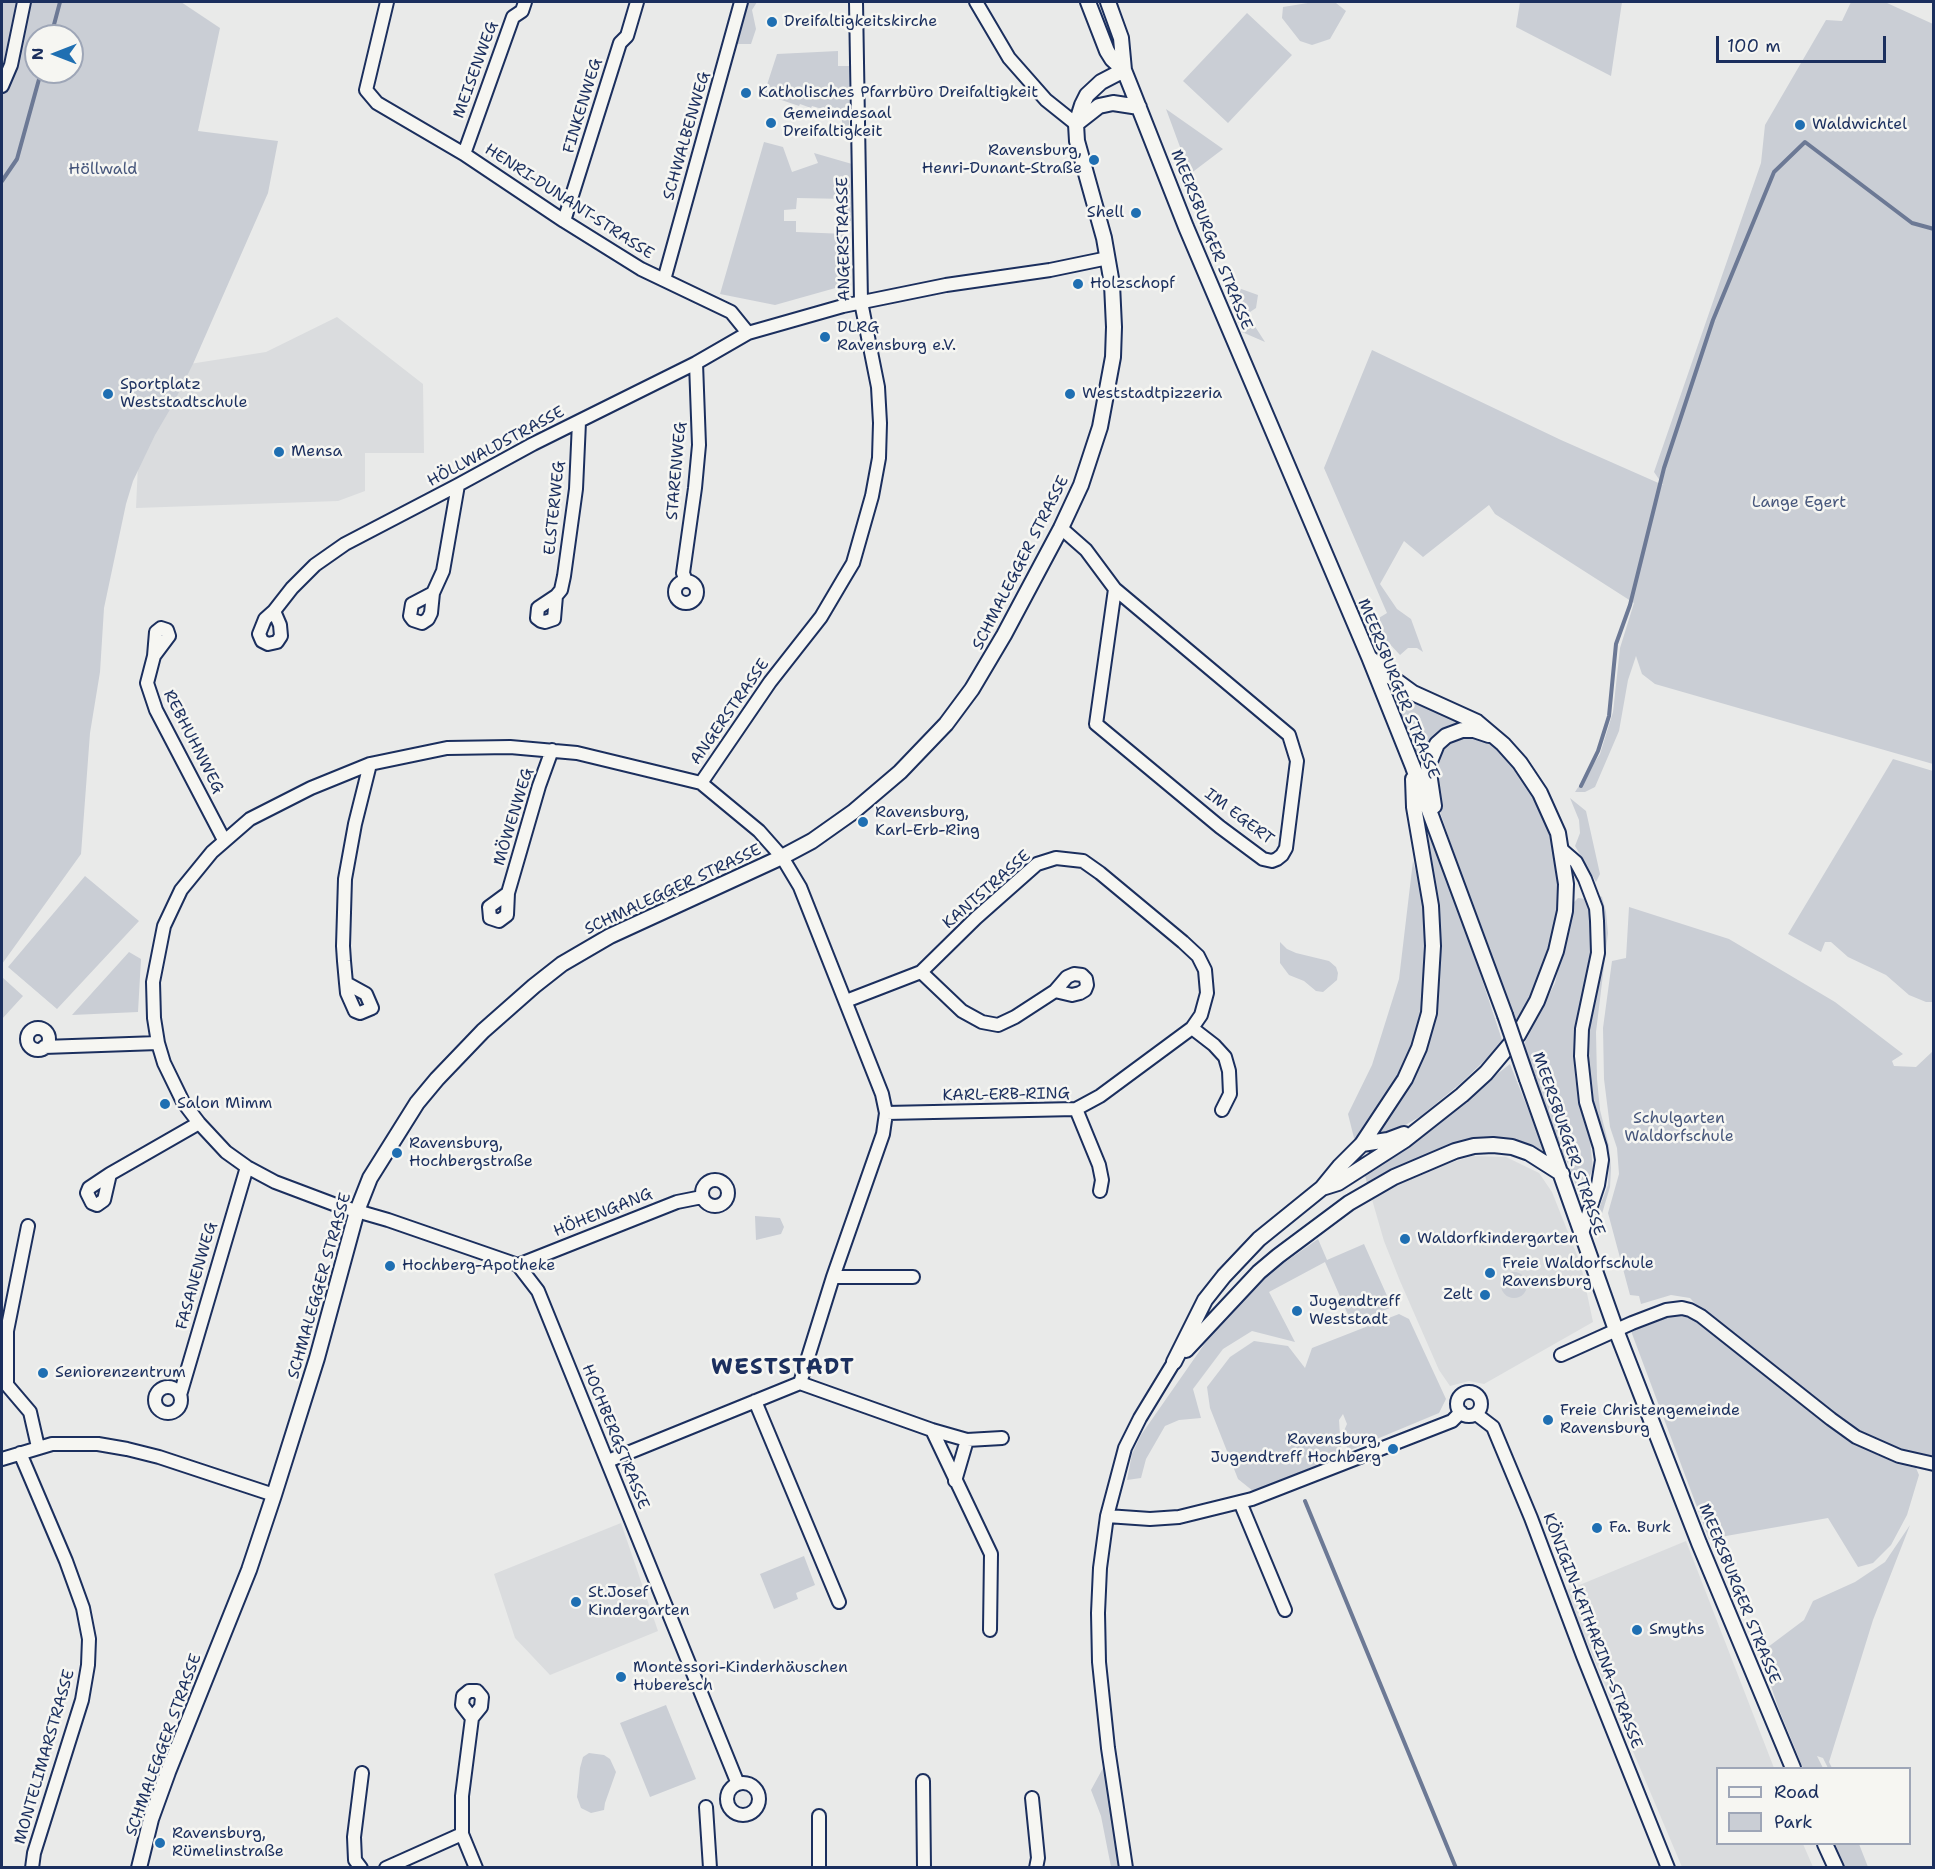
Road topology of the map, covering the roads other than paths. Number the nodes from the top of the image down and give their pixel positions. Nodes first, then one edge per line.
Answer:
1 (24, 2) edge
2 (387, 2) edge
3 (525, 2) edge
4 (637, 2) edge
5 (741, 2) edge
6 (856, 2) edge
7 (976, 2) edge
8 (1088, 2) edge
9 (1108, 2) edge
10 (1124, 70) junction
11 (2, 86) edge
12 (1139, 107) junction
13 (1076, 124) junction
14 (464, 154) junction
15 (564, 221) junction
16 (1108, 258) junction
17 (664, 280) junction
18 (861, 302) junction
19 (748, 333) junction
20 (696, 363) junction
21 (579, 422) junction
22 (458, 485) junction
23 (1061, 528) junction
24 (686, 581) dead end
25 (1115, 589) junction
26 (433, 593) dead end
27 (556, 596) dead end
28 (274, 611) dead end
29 (154, 656) dead end
30 (1369, 657) junction
31 (1493, 736) junction
32 (552, 750) junction
33 (370, 764) junction
34 (1413, 767) junction
35 (701, 783) junction
36 (1438, 835) junction
37 (224, 840) junction
38 (1561, 849) junction
39 (782, 857) junction
40 (508, 893) dead end
41 (921, 972) junction
42 (346, 983) dead end
43 (1055, 991) dead end
44 (846, 1001) junction
45 (1192, 1028) junction
46 (158, 1043) junction
47 (44, 1047) dead end
48 (1077, 1109) junction
49 (1222, 1110) dead end
50 (886, 1113) junction
51 (199, 1123) junction
52 (1420, 1127) junction
53 (1362, 1144) junction
54 (247, 1167) junction
55 (110, 1174) dead end
56 (1562, 1174) junction
57 (1322, 1188) junction
58 (1100, 1191) dead end
59 (702, 1197) dead end
60 (357, 1211) junction
61 (28, 1226) dead end
62 (1582, 1233) junction
63 (518, 1265) junction
64 (913, 1277) dead end
65 (833, 1278) junction
66 (4, 1330) edge
67 (1616, 1330) junction
68 (1561, 1355) dead end
69 (1174, 1362) junction
70 (800, 1383) junction
71 (180, 1395) dead end
72 (755, 1401) junction
73 (1461, 1412) junction
74 (1476, 1414) junction
75 (932, 1430) junction
76 (1002, 1438) dead end
77 (967, 1440) junction
78 (38, 1447) junction
79 (20, 1453) junction
80 (2, 1460) edge
81 (608, 1461) junction
82 (1934, 1464) edge
83 (955, 1481) junction
84 (274, 1495) junction
85 (1246, 1500) junction
86 (1107, 1516) junction
87 (838, 1602) dead end
88 (1285, 1610) dead end
89 (990, 1630) dead end
90 (472, 1718) dead end
91 (1793, 1767) edge
92 (362, 1773) dead end
93 (923, 1781) dead end
94 (738, 1784) dead end
95 (1032, 1798) dead end
96 (706, 1807) dead end
97 (819, 1816) dead end
98 (462, 1834) junction
99 (1825, 1845) edge
100 (32, 1868) edge
101 (139, 1868) edge
102 (361, 1868) edge
103 (386, 1868) edge
104 (476, 1868) edge
105 (710, 1868) edge
106 (819, 1868) edge
107 (924, 1868) edge
108 (1036, 1868) edge
109 (1126, 1868) edge
110 (1668, 1868) edge
111 (1836, 1868) edge

1 - 11 street
2 - 14 street, HENRI-DUNANT-STRASSE
3 - 14 street, MEISENWEG
4 - 15 street, FINKENWEG
5 - 17 street, SCHWALBENWEG
6 - 18 street, ANGERSTRASSE
7 - 13 street
8 - 10 street, MEERSBURGER STRASSE
9 - 10 street, MEERSBURGER STRASSE
10 - 12 street, MEERSBURGER STRASSE
10 - 13 street, SCHMALEGGER STRASSE
12 - 13 street
12 - 30 street, MEERSBURGER STRASSE
13 - 16 street, SCHMALEGGER STRASSE
14 - 15 street, HENRI-DUNANT-STRASSE
15 - 17 street, HENRI-DUNANT-STRASSE
16 - 18 street
16 - 23 street, SCHMALEGGER STRASSE
17 - 19 street, HENRI-DUNANT-STRASSE
18 - 19 street
18 - 35 street, ANGERSTRASSE
19 - 20 street, HÖLLWALDSTRASSE
20 - 21 street, HÖLLWALDSTRASSE
20 - 24 street, STARENWEG
21 - 22 street, HÖLLWALDSTRASSE
21 - 27 street, ELSTERWEG
22 - 26 street
22 - 28 street, HÖLLWALDSTRASSE
23 - 25 street, IM EGERT
23 - 39 street, SCHMALEGGER STRASSE
25 - 25 street, IM EGERT
29 - 37 street, REBHUHNWEG
30 - 31 street
30 - 34 street, MEERSBURGER STRASSE
31 - 36 street
31 - 38 street
32 - 33 street
32 - 35 street
32 - 40 street, MÖWENWEG
33 - 37 street
33 - 42 street
34 - 36 street, MEERSBURGER STRASSE
34 - 53 street
35 - 39 street
36 - 56 street, MEERSBURGER STRASSE, bridge
37 - 46 street
38 - 52 street
38 - 62 street
39 - 44 street
39 - 60 street, SCHMALEGGER STRASSE
41 - 43 street
41 - 44 street, KANTSTRASSE
41 - 45 street, KANTSTRASSE
44 - 50 street
45 - 48 street, KANTSTRASSE
45 - 49 street
46 - 47 street
46 - 51 street
48 - 50 street, KARL-ERB-RING
48 - 58 street, KARL-ERB-RING
50 - 65 street
51 - 54 street
51 - 55 street
52 - 53 street
52 - 57 street
53 - 57 street
54 - 60 street
54 - 71 street, FASANENWEG
56 - 62 street, MEERSBURGER STRASSE
56 - 69 street
57 - 69 street
59 - 63 street, HÖHENGANG
60 - 63 street
60 - 84 street, SCHMALEGGER STRASSE
61 - 66 street
62 - 67 street, MEERSBURGER STRASSE
63 - 81 street, HOCHBERGSTRASSE
64 - 65 street
65 - 70 street
66 - 78 street
67 - 68 street
67 - 82 street
67 - 91 street, MEERSBURGER STRASSE
69 - 86 street
70 - 72 street
70 - 75 street
72 - 81 street
72 - 87 street
73 - 74 street
73 - 74 street, KÖNIGIN-KATHARINA-STRASSE
73 - 85 street, KÖNIGIN-KATHARINA-STRASSE
74 - 110 street, KÖNIGIN-KATHARINA-STRASSE
75 - 77 street
75 - 83 street
76 - 77 street
77 - 83 street
78 - 79 street
78 - 84 street
79 - 80 street
79 - 100 street, MONTELIMARSTRASSE
81 - 94 street, HOCHBERGSTRASSE
83 - 89 street
84 - 101 street, SCHMALEGGER STRASSE
85 - 86 street, KÖNIGIN-KATHARINA-STRASSE
85 - 88 street
86 - 109 street
90 - 98 street
92 - 102 street
93 - 107 street
95 - 108 street
96 - 105 street
97 - 106 street
98 - 103 street
98 - 104 street
99 - 111 street

